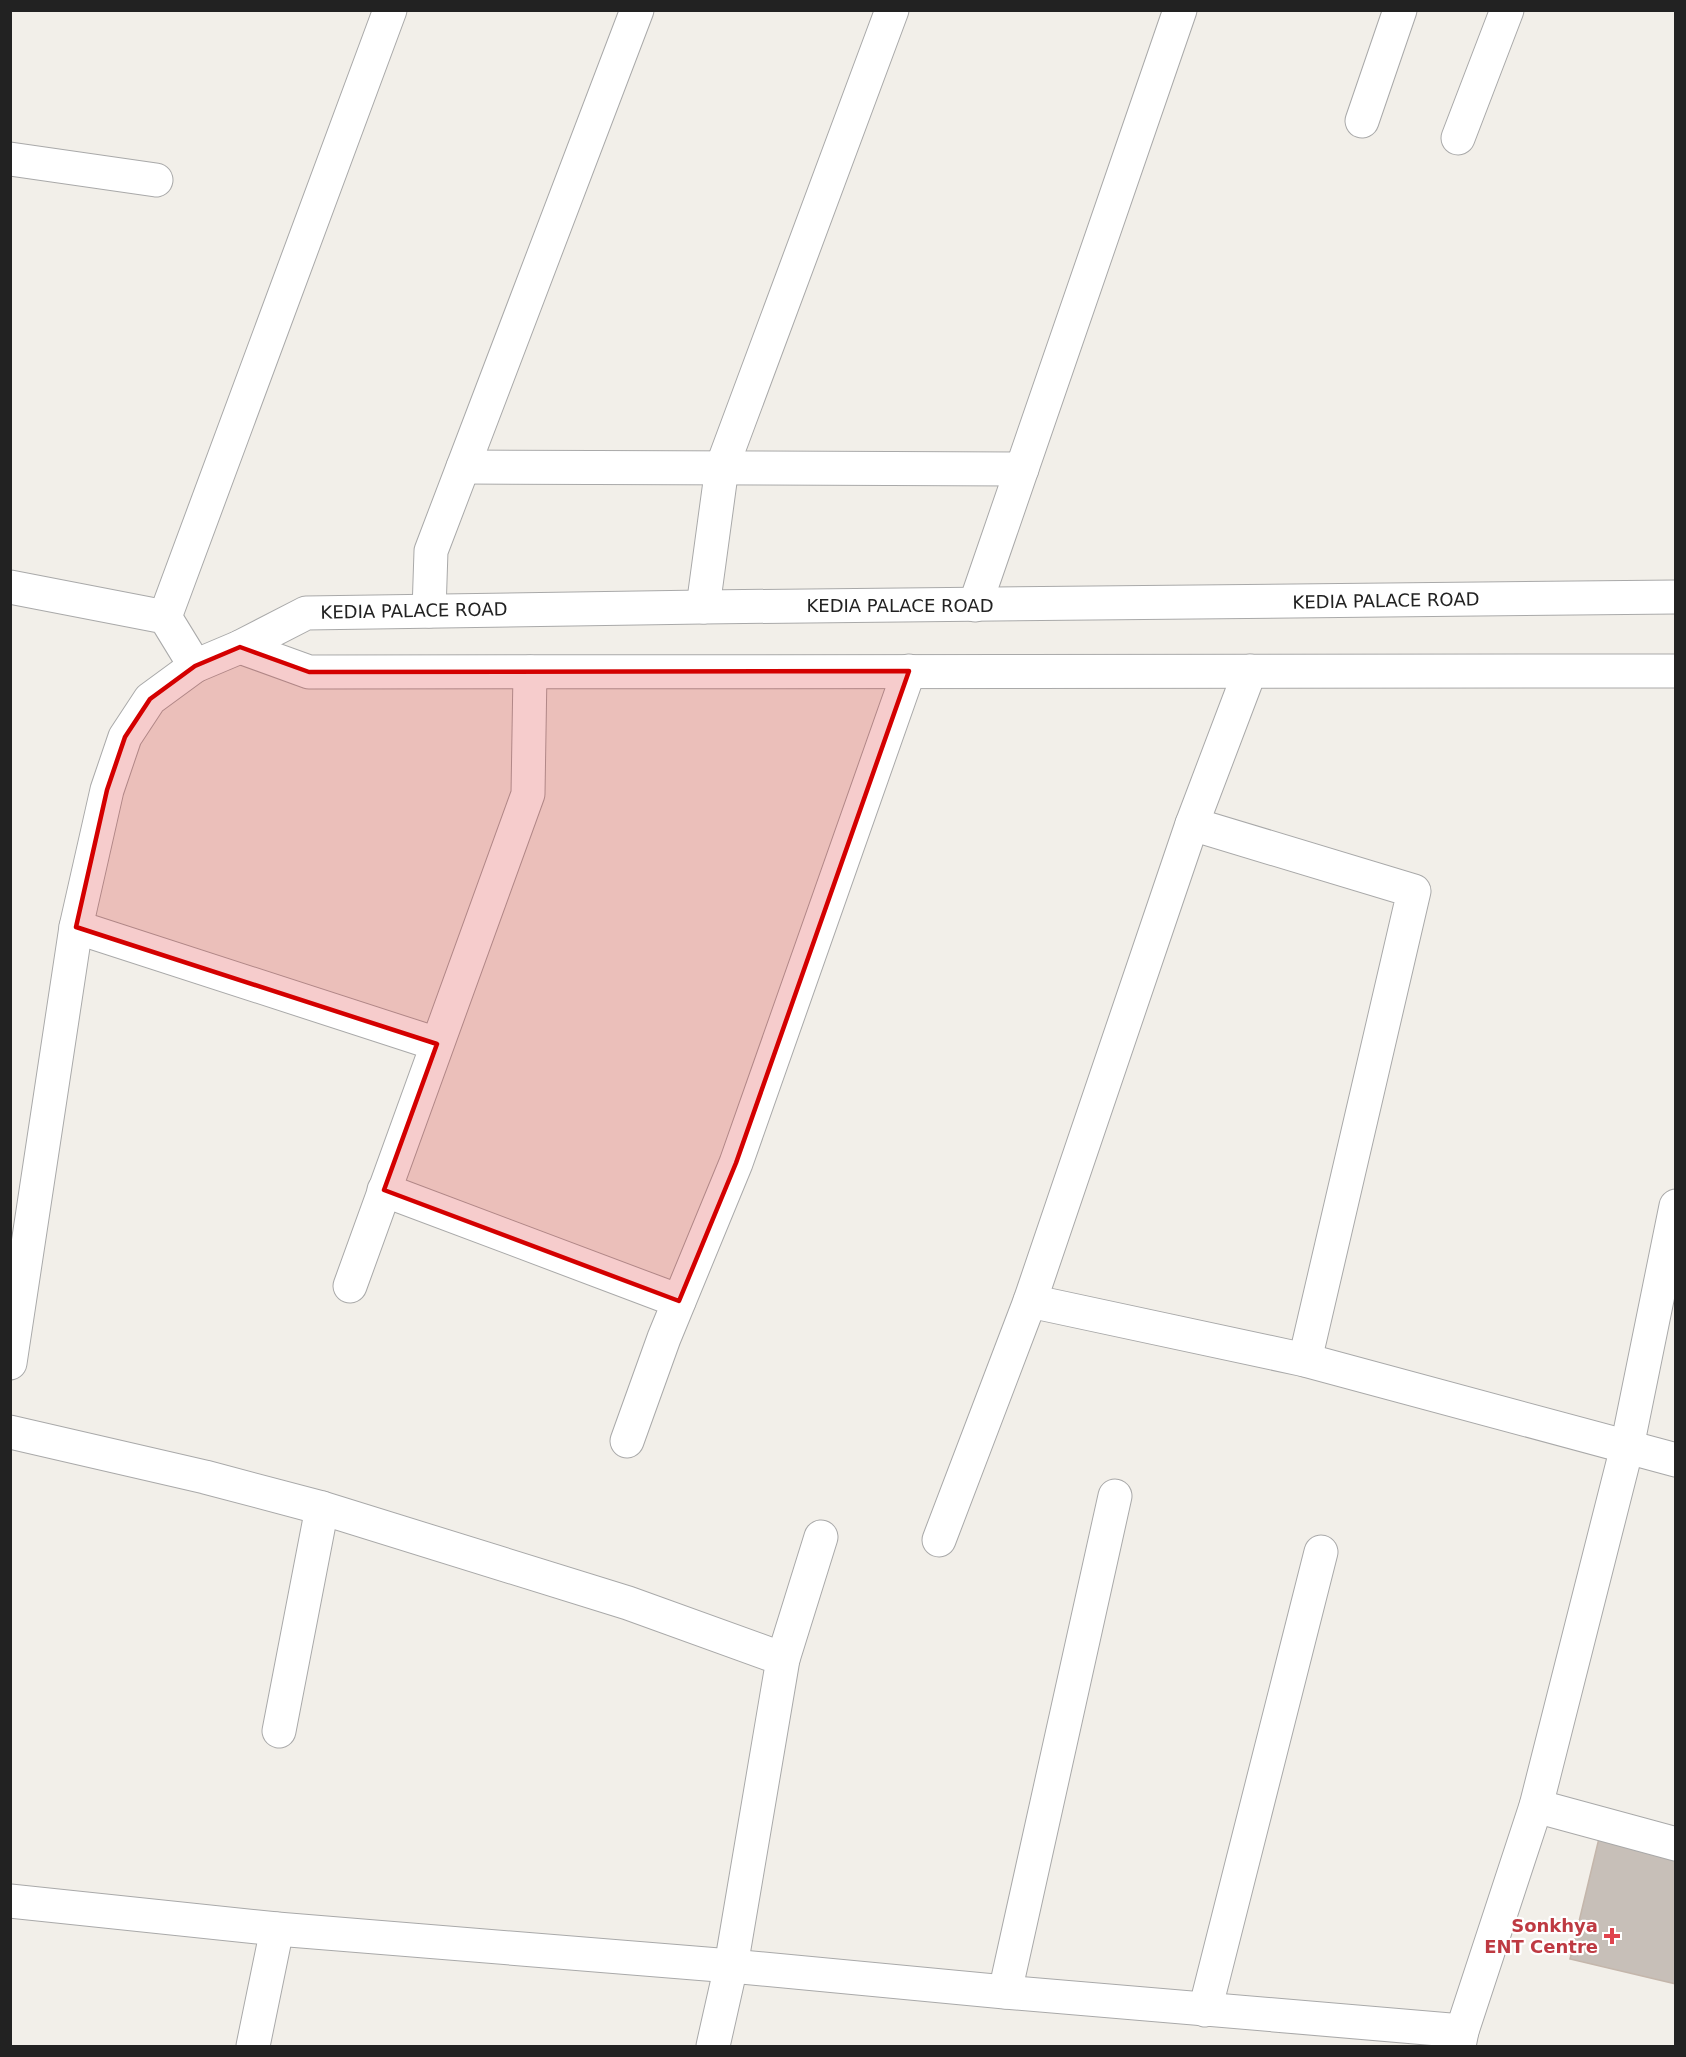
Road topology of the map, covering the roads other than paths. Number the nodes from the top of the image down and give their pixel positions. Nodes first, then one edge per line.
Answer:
1 (390, 10) edge
2 (638, 10) edge
3 (892, 10) edge
4 (1180, 10) edge
5 (1400, 10) edge
6 (1507, 10) edge
7 (1362, 121) dead end
8 (1458, 138) dead end
9 (10, 159) edge
10 (156, 180) dead end
11 (463, 468) junction
12 (722, 468) junction
13 (1022, 469) junction
14 (10, 586) edge
15 (1676, 597) edge
16 (975, 605) junction
17 (703, 607) junction
18 (429, 611) junction
19 (165, 617) junction
20 (240, 647) junction
21 (195, 666) junction
22 (909, 671) junction
23 (1250, 671) junction
24 (1676, 671) edge
25 (530, 672) junction
26 (1192, 824) junction
27 (76, 927) junction
28 (437, 1044) junction
29 (384, 1190) junction
30 (1676, 1206) edge
31 (350, 1286) dead end
32 (679, 1301) junction
33 (1030, 1301) junction
34 (1305, 1360) junction
35 (10, 1363) edge
36 (10, 1432) edge
37 (627, 1441) dead end
38 (1627, 1448) junction
39 (1676, 1460) edge
40 (1115, 1496) dead end
41 (322, 1508) junction
42 (821, 1537) dead end
43 (939, 1539) dead end
44 (1321, 1552) dead end
45 (783, 1659) junction
46 (279, 1731) dead end
47 (1536, 1806) junction
48 (1676, 1844) edge
49 (10, 1901) edge
50 (277, 1929) junction
51 (731, 1966) junction
52 (1005, 1992) junction
53 (1205, 2010) junction
54 (1461, 2039) edge
55 (253, 2046) edge
56 (713, 2046) edge

1 - 19 street
2 - 11 street
3 - 12 street
4 - 13 street
5 - 7 street
6 - 8 street
9 - 10 street
11 - 12 street
11 - 18 street
12 - 13 street
12 - 17 street
13 - 16 street
14 - 19 street
15 - 16 street, KEDIA PALACE ROAD
16 - 17 street, KEDIA PALACE ROAD
17 - 18 street, KEDIA PALACE ROAD
18 - 20 street, KEDIA PALACE ROAD
19 - 21 street
20 - 21 street, KEDIA PALACE ROAD
20 - 25 street
21 - 27 street, KEDIA PALACE ROAD
22 - 23 street
22 - 25 street
22 - 32 street
23 - 24 street
23 - 26 street
25 - 28 street
26 - 33 street
26 - 34 street
27 - 28 street
27 - 35 street, KEDIA PALACE ROAD
28 - 29 street
29 - 31 street
29 - 32 street
30 - 38 street
32 - 37 street
33 - 34 street
33 - 43 street
34 - 38 street
36 - 41 street
38 - 39 street
38 - 47 street
40 - 52 street
41 - 45 street
41 - 46 street
42 - 45 street
44 - 53 street
45 - 51 street
47 - 48 street
47 - 54 street
49 - 50 street
50 - 51 street
50 - 55 street
51 - 52 street
51 - 56 street
52 - 53 street
53 - 54 street

